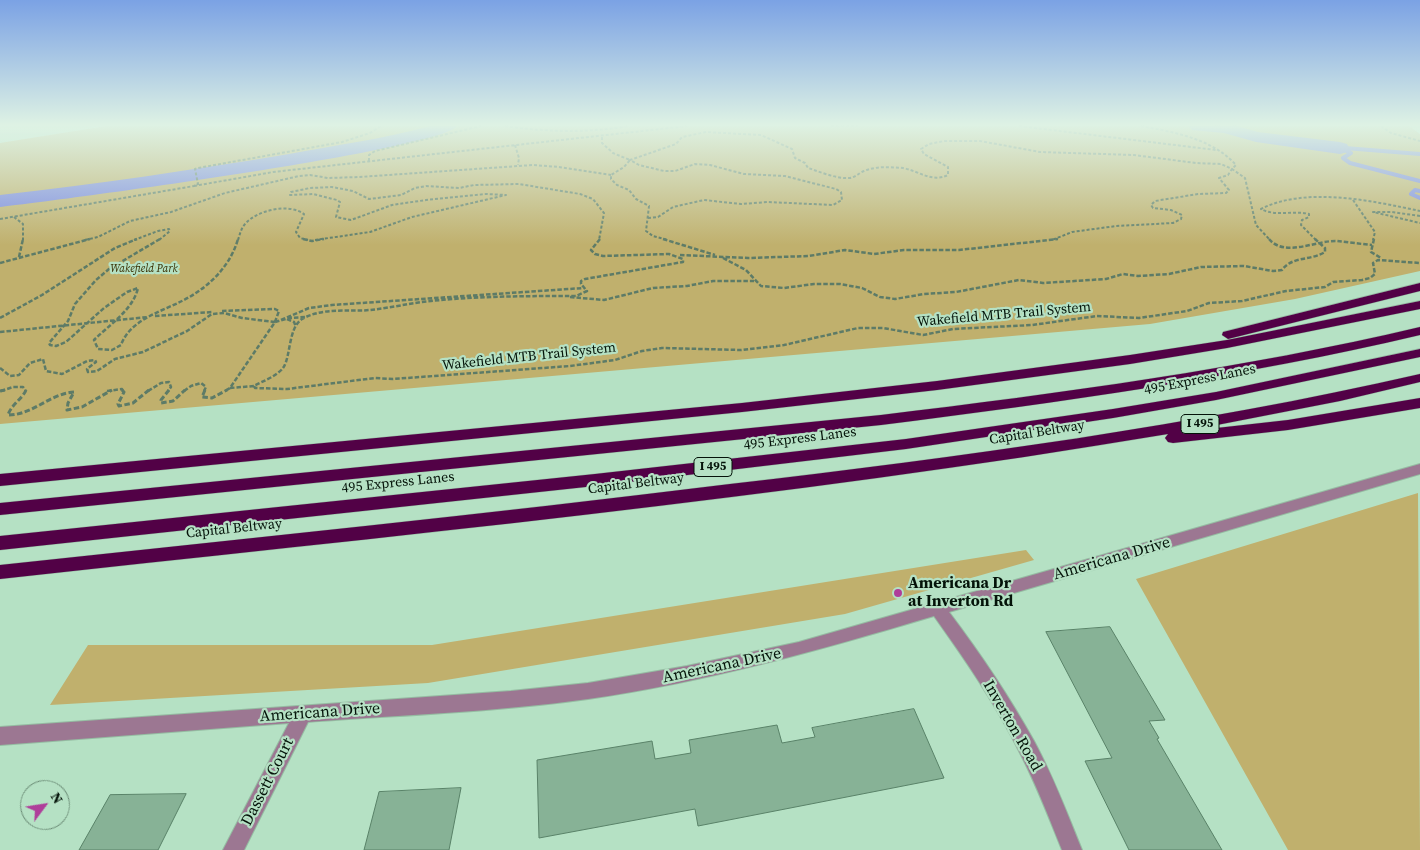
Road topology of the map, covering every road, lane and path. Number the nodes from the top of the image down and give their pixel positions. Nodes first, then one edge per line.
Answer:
1 (208, 166) edge
2 (328, 166) edge
3 (515, 166) edge
4 (544, 166) edge
5 (625, 166) edge
6 (642, 166) edge
7 (690, 166) edge
8 (707, 166) edge
9 (807, 166) edge
10 (946, 166) edge
11 (1225, 166) edge
12 (1235, 166) edge
13 (1232, 169) junction
14 (611, 176) junction
15 (194, 186) junction
16 (1352, 200) junction
17 (1420, 211) edge
18 (1420, 216) edge
19 (14, 217) junction
20 (648, 218) junction
21 (0, 219) edge
22 (1420, 223) edge
23 (1322, 244) junction
24 (1372, 244) junction
25 (675, 255) junction
26 (719, 256) junction
27 (19, 257) junction
28 (1382, 259) junction
29 (0, 263) edge
30 (1420, 263) edge
31 (755, 281) junction
32 (1420, 286) edge
33 (586, 290) junction
34 (562, 296) junction
35 (1420, 305) edge
36 (218, 312) junction
37 (152, 316) junction
38 (308, 317) junction
39 (0, 318) edge
40 (117, 320) junction
41 (281, 320) junction
42 (86, 322) junction
43 (275, 322) junction
44 (64, 325) junction
45 (296, 327) junction
46 (1420, 331) edge
47 (0, 332) edge
48 (1420, 353) edge
49 (1103, 365) junction
50 (0, 368) edge
51 (1420, 378) edge
52 (254, 386) junction
53 (230, 388) junction
54 (0, 391) edge
55 (1420, 403) edge
56 (978, 460) junction
57 (1420, 469) edge
58 (0, 480) edge
59 (0, 509) edge
60 (0, 543) edge
61 (0, 572) edge
62 (938, 609) junction
63 (303, 714) junction
64 (0, 736) edge
65 (233, 850) edge
66 (1072, 850) edge

1 - 15 path
2 - 15 path
3 - 27 path, Wakefield MTB Trail System
4 - 14 path, Wakefield MTB Trail System
5 - 14 path
6 - 7 path
8 - 20 path
9 - 10 path
11 - 13 path
12 - 13 path
13 - 23 path
13 - 26 path, Wakefield MTB Trail System
14 - 20 path, Wakefield MTB Trail System
15 - 19 path
16 - 17 path
16 - 23 path
16 - 24 path
18 - 22 path
19 - 21 path
19 - 27 path
20 - 26 path, Wakefield MTB Trail System
23 - 24 path
23 - 31 path, Wakefield MTB Trail System
24 - 28 path
25 - 26 path, Wakefield MTB Trail System
25 - 33 path
25 - 37 path, Wakefield MTB Trail System
26 - 31 path, Wakefield MTB Trail System
27 - 29 path, Wakefield MTB Trail System
28 - 30 path
28 - 52 path, Wakefield MTB Trail System
31 - 34 path, Wakefield MTB Trail System
32 - 49 highway
33 - 34 path, Wakefield MTB Trail System
33 - 41 path
34 - 38 path, Wakefield MTB Trail System
35 - 49 highway
36 - 37 path
36 - 43 path
36 - 43 path
36 - 50 path
37 - 40 path
37 - 40 path, Wakefield MTB Trail System
38 - 41 path
38 - 45 path, Wakefield MTB Trail System
39 - 44 path, Wakefield MTB Trail System
40 - 42 path
40 - 42 path, Wakefield MTB Trail System
41 - 43 path
41 - 45 path
42 - 44 path
42 - 44 path, Wakefield MTB Trail System
43 - 53 path
44 - 47 path
45 - 52 path, Wakefield MTB Trail System
46 - 59 highway, 495 Express Lanes / I 495
48 - 60 highway, 495 Express Lanes / I 495
49 - 58 highway
51 - 56 highway, Capital Beltway / I 495
52 - 53 path, Wakefield MTB Trail System
53 - 54 path, Wakefield MTB Trail System
55 - 56 highway
56 - 61 highway, Capital Beltway / I 495
57 - 62 street, Americana Drive
62 - 63 street, Americana Drive
62 - 66 street, Inverton Road
63 - 64 street, Americana Drive
63 - 65 street, Dassett Court

